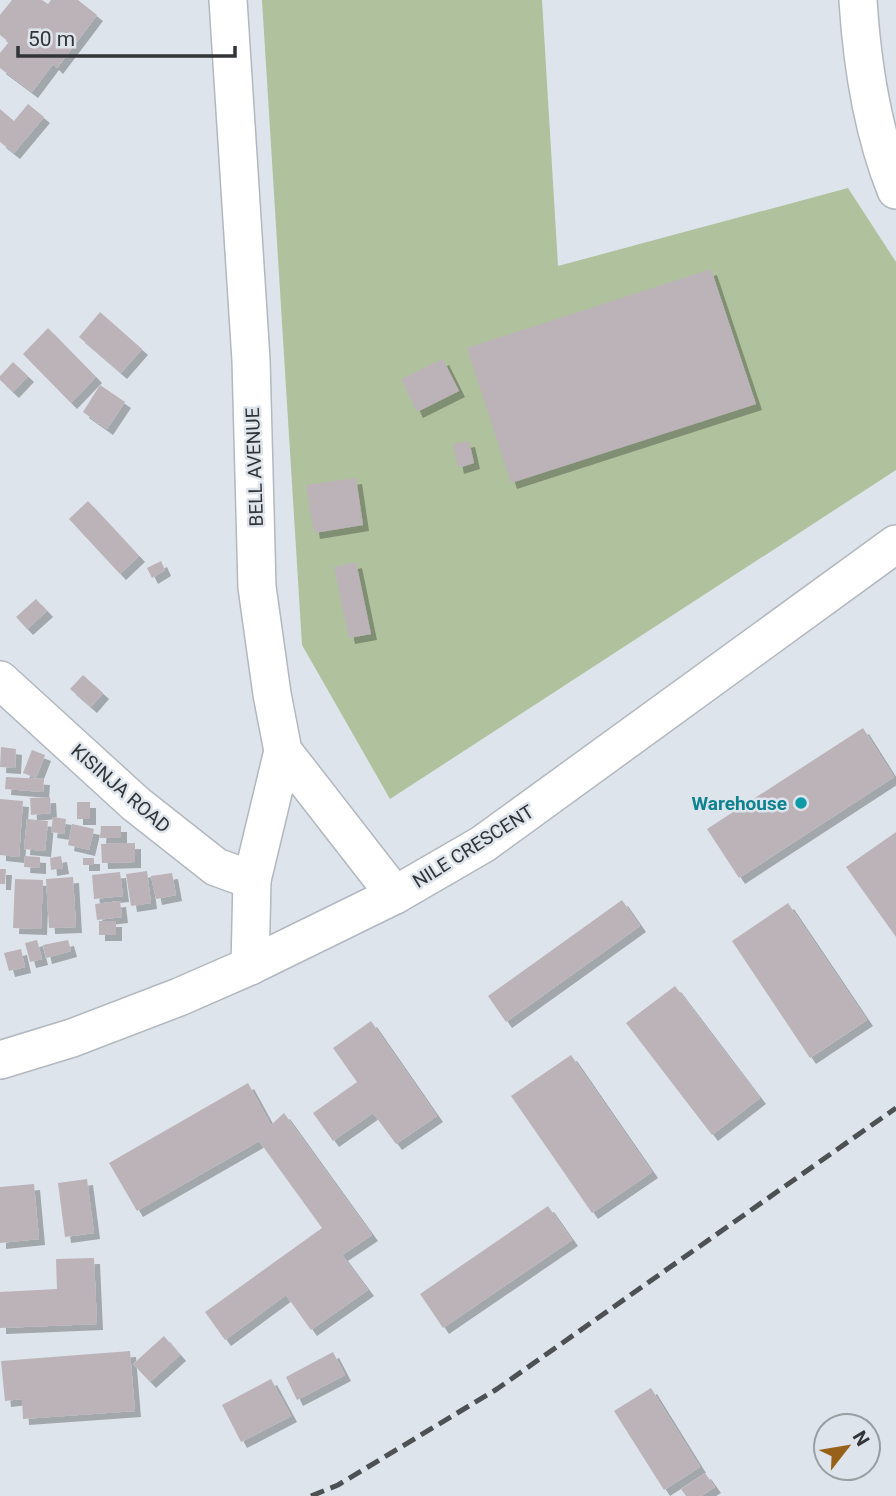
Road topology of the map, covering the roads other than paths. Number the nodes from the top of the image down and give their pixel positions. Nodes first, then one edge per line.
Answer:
1 (228, 0) edge
2 (858, 0) edge
3 (896, 190) edge
4 (896, 544) edge
5 (0, 680) edge
6 (283, 751) junction
7 (252, 880) junction
8 (395, 895) junction
9 (250, 966) junction
10 (0, 1060) edge

1 - 6 street, BELL AVENUE
2 - 3 street
4 - 8 street, NILE CRESCENT
5 - 7 street, KISINJA ROAD
6 - 7 street
6 - 8 street, BELL AVENUE
7 - 9 street
8 - 9 street, NILE CRESCENT
9 - 10 street, NILE CRESCENT

